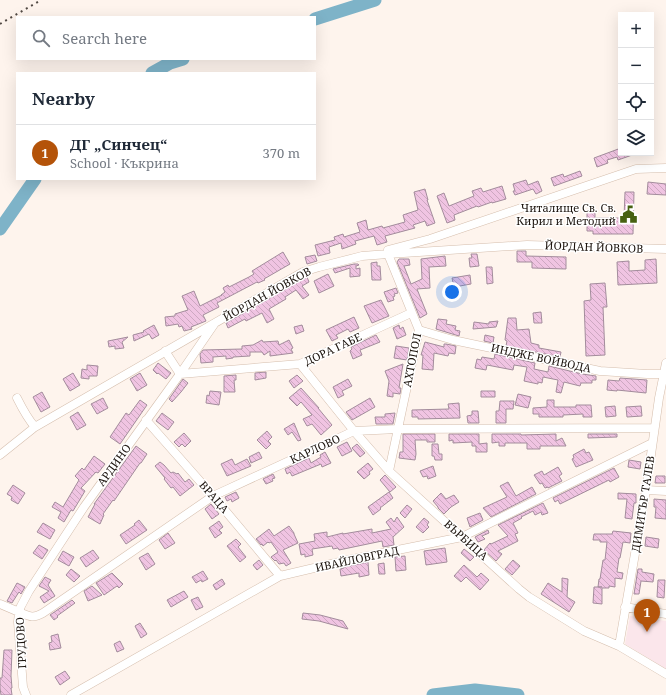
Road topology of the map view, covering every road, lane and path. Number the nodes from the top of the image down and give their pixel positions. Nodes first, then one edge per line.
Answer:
1 (666, 168) edge
2 (666, 249) edge
3 (388, 254) junction
4 (362, 256) junction
5 (411, 312) junction
6 (215, 323) junction
7 (419, 330) junction
8 (165, 351) junction
9 (666, 363) edge
10 (300, 364) junction
11 (180, 374) junction
12 (665, 374) edge
13 (17, 398) dead end
14 (146, 420) junction
15 (35, 427) junction
16 (654, 428) junction
17 (398, 429) junction
18 (354, 431) junction
19 (652, 443) junction
20 (0, 456) edge
21 (390, 471) junction
22 (646, 490) junction
23 (666, 491) edge
24 (213, 496) junction
25 (462, 537) junction
26 (280, 576) junction
27 (0, 604) edge
28 (625, 608) junction
29 (19, 612) junction
30 (666, 614) edge
31 (619, 646) junction
32 (666, 674) edge
33 (26, 695) edge
34 (71, 695) edge

1 - 4 street
2 - 3 street, ЙОРДАН ЙОВКОВ
3 - 4 street, ЙОРДАН ЙОВКОВ
3 - 5 street, АХТОПОЛ
4 - 6 street, ЙОРДАН ЙОВКОВ
5 - 7 street, АХТОПОЛ
5 - 10 street, ДОРА ГАБЕ
6 - 8 street, ЙОРДАН ЙОВКОВ
6 - 11 street, АРДИНО
7 - 12 street, ИНДЖЕ ВОЙВОДА
7 - 17 street, АХТОПОЛ
8 - 11 street
8 - 15 street, ЙОРДАН ЙОВКОВ
9 - 12 street, ДИМИТЪР ТАЛЕВ
10 - 11 street, ДОРА ГАБЕ
10 - 18 street, ВЪРБИЦА
11 - 14 street, АРДИНО
12 - 16 street, ДИМИТЪР ТАЛЕВ
13 - 15 street
14 - 24 street, ВРАЦА
14 - 29 street, АРДИНО
15 - 20 street, ЙОРДАН ЙОВКОВ
16 - 17 street, КАРЛОВО
16 - 19 street, ДИМИТЪР ТАЛЕВ
17 - 18 street, КАРЛОВО
17 - 21 street, АХТОПОЛ
18 - 21 street, ВЪРБИЦА
18 - 24 street, КАРЛОВО
19 - 22 street, ДИМИТЪР ТАЛЕВ
19 - 25 street, ИВАЙЛОВГРАД
21 - 25 street, ВЪРБИЦА
22 - 23 street
22 - 28 street, ДИМИТЪР ТАЛЕВ
24 - 26 street, ВРАЦА
24 - 29 street, КАРЛОВО
25 - 26 street, ИВАЙЛОВГРАД
25 - 31 street, ВЪРБИЦА
26 - 34 street, ИВАЙЛОВГРАД
27 - 29 street, ГРУДОВО
28 - 30 street
28 - 31 street, ДИМИТЪР ТАЛЕВ
29 - 33 street, ГРУДОВО
31 - 32 street, ВЪРБИЦА

